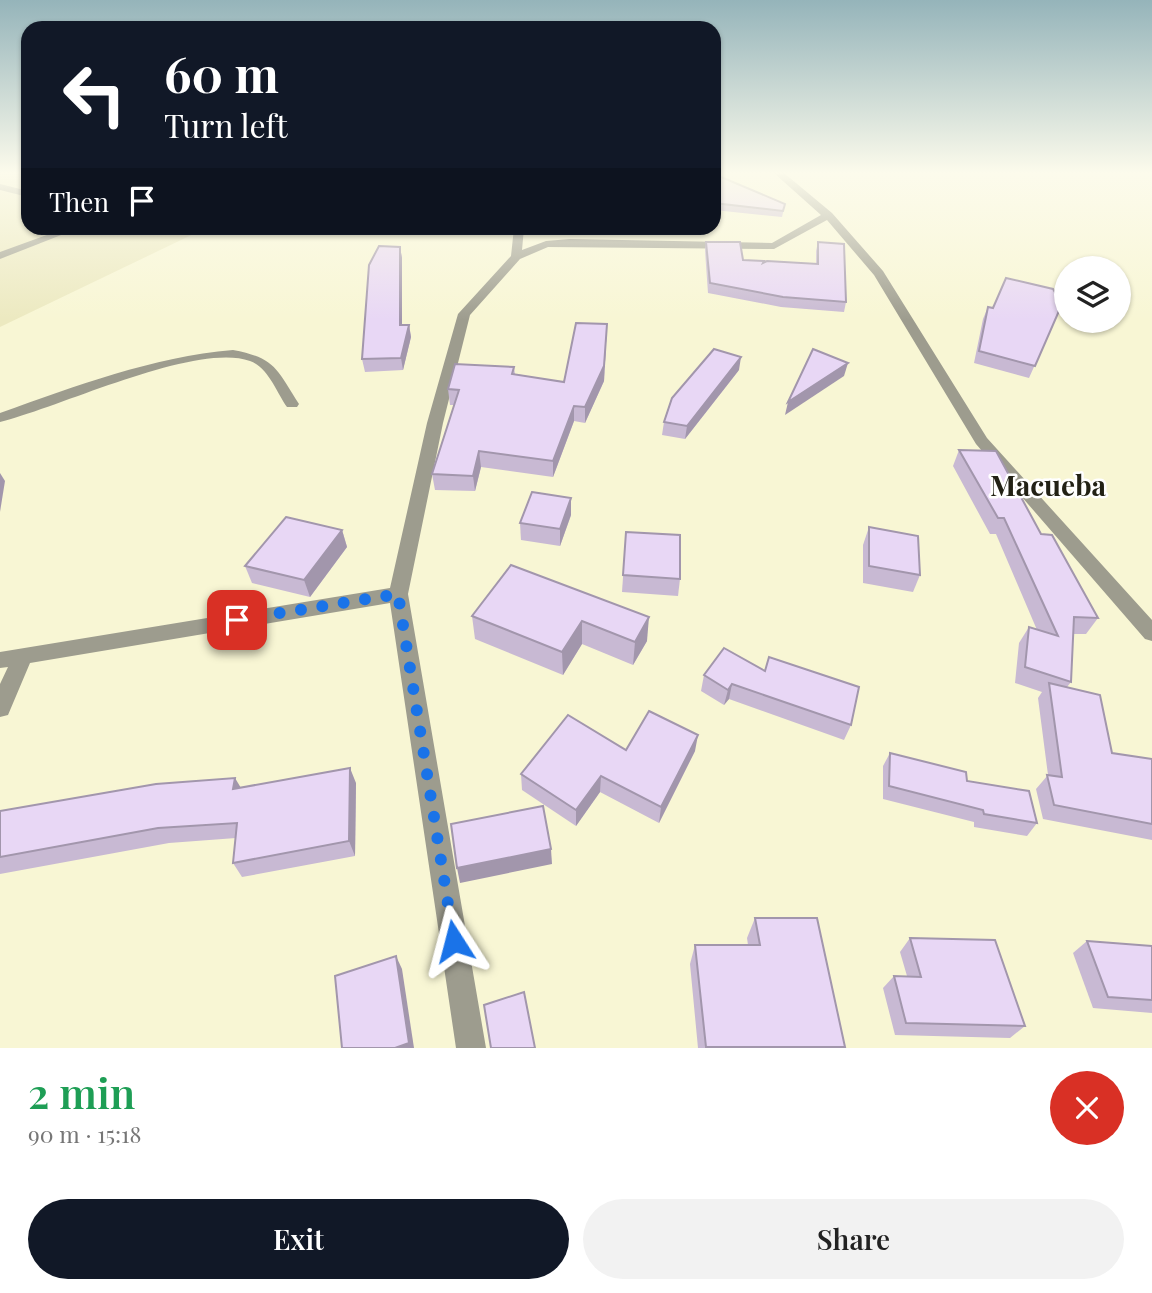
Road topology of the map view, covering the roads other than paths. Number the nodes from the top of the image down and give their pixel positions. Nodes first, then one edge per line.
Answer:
1 (816, 222) edge
2 (834, 222) edge
3 (56, 235) edge
4 (518, 235) edge
5 (0, 256) edge
6 (516, 257) junction
7 (292, 404) dead end
8 (0, 418) edge
9 (398, 594) junction
10 (1152, 633) edge
11 (23, 656) junction
12 (0, 660) edge
13 (0, 708) edge
14 (471, 1048) edge

1 - 6 street
2 - 10 street
3 - 5 street
4 - 6 street
6 - 9 street
7 - 8 street
9 - 11 street
9 - 14 street
11 - 12 street
11 - 13 street

